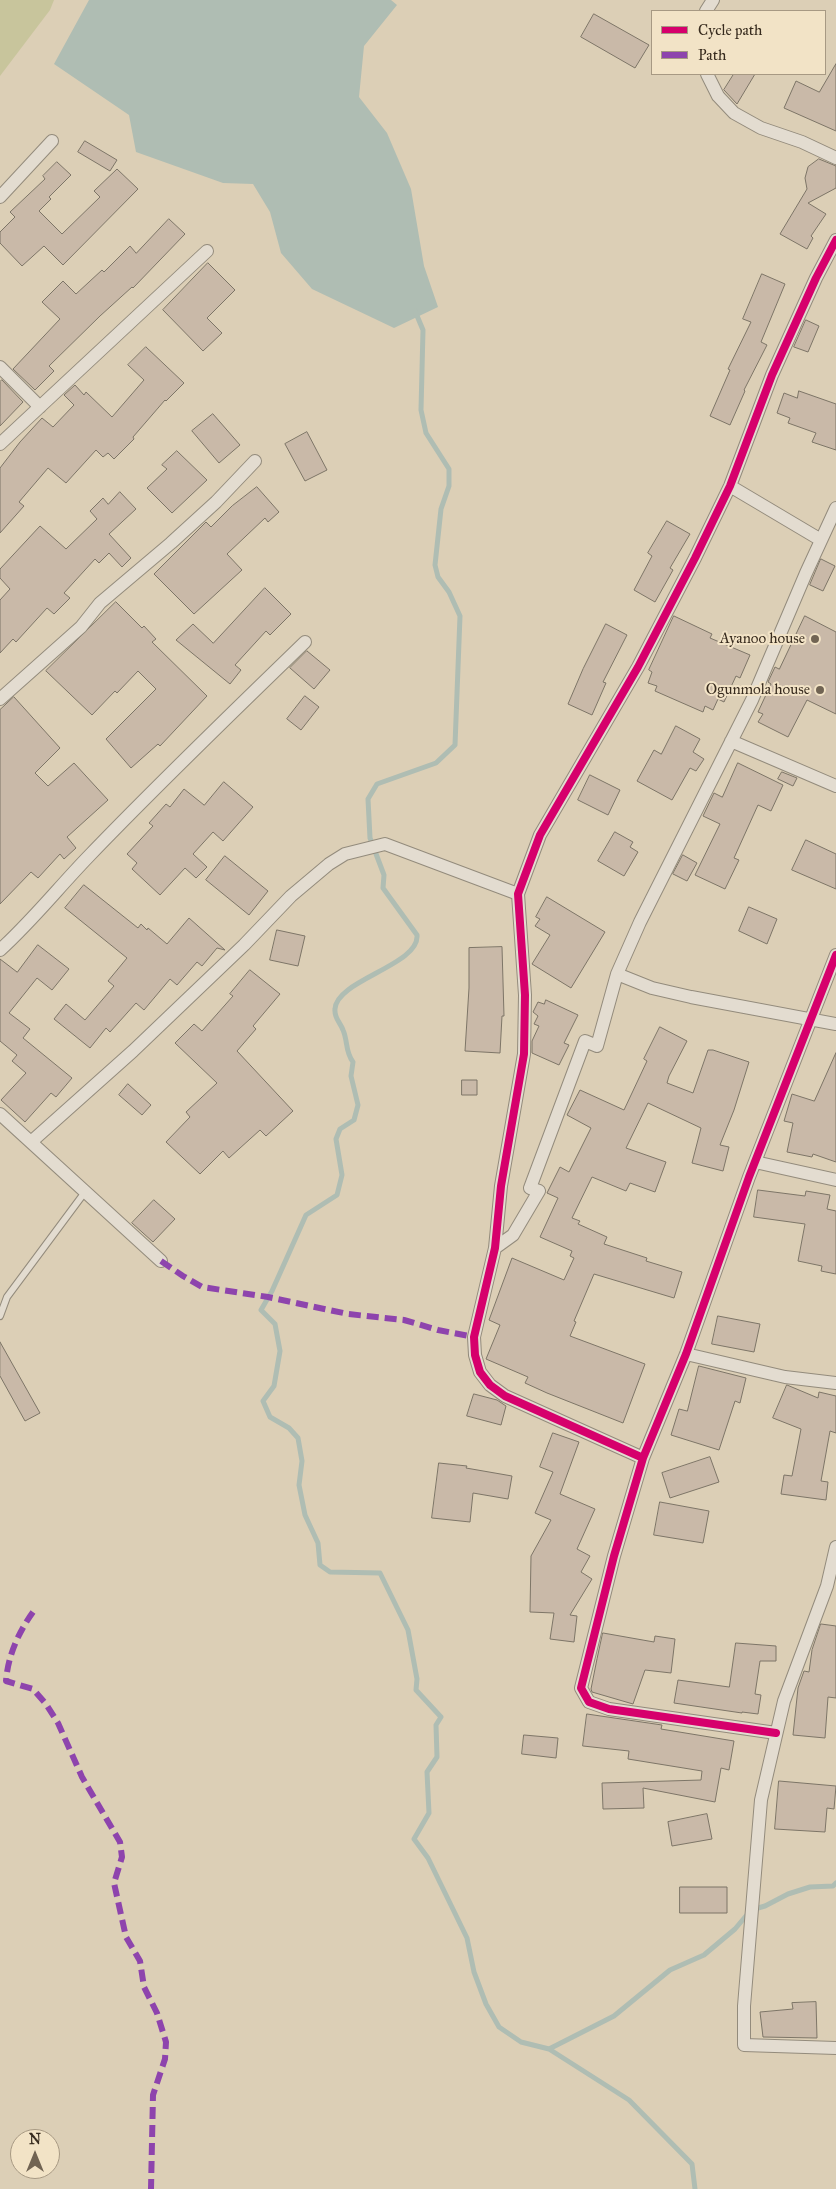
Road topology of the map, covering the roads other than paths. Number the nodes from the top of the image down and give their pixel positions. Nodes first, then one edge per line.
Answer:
1 (708, 75) edge
2 (52, 141) dead end
3 (836, 158) edge
4 (0, 197) edge
5 (836, 240) edge
6 (207, 251) dead end
7 (0, 367) edge
8 (40, 407) junction
9 (0, 444) edge
10 (255, 461) dead end
11 (730, 486) junction
12 (836, 508) edge
13 (821, 540) junction
14 (305, 642) dead end
15 (0, 699) edge
16 (731, 741) junction
17 (836, 786) edge
18 (518, 894) junction
19 (0, 950) edge
20 (836, 955) edge
21 (617, 974) junction
22 (810, 1019) junction
23 (836, 1024) edge
24 (0, 1114) edge
25 (31, 1142) junction
26 (755, 1162) junction
27 (836, 1180) edge
28 (86, 1192) junction
29 (495, 1248) junction
30 (161, 1261) dead end
31 (0, 1316) edge
32 (686, 1354) junction
33 (836, 1383) edge
34 (643, 1458) junction
35 (836, 1546) edge
36 (776, 1733) junction
37 (836, 2048) edge

1 - 3 street
2 - 4 street
5 - 11 street
6 - 8 street
7 - 8 street
8 - 9 street
10 - 15 street
11 - 13 street
11 - 18 street
12 - 13 street
13 - 16 street
14 - 19 street
16 - 17 street
16 - 21 street
18 - 25 street
18 - 29 street
20 - 22 street
21 - 22 street
21 - 29 street
22 - 23 street
22 - 26 street
24 - 25 street
25 - 28 street
26 - 27 street
26 - 32 street
28 - 30 street
28 - 31 lane
29 - 34 street
32 - 33 street
32 - 34 street
34 - 36 street
35 - 36 street
36 - 37 street

